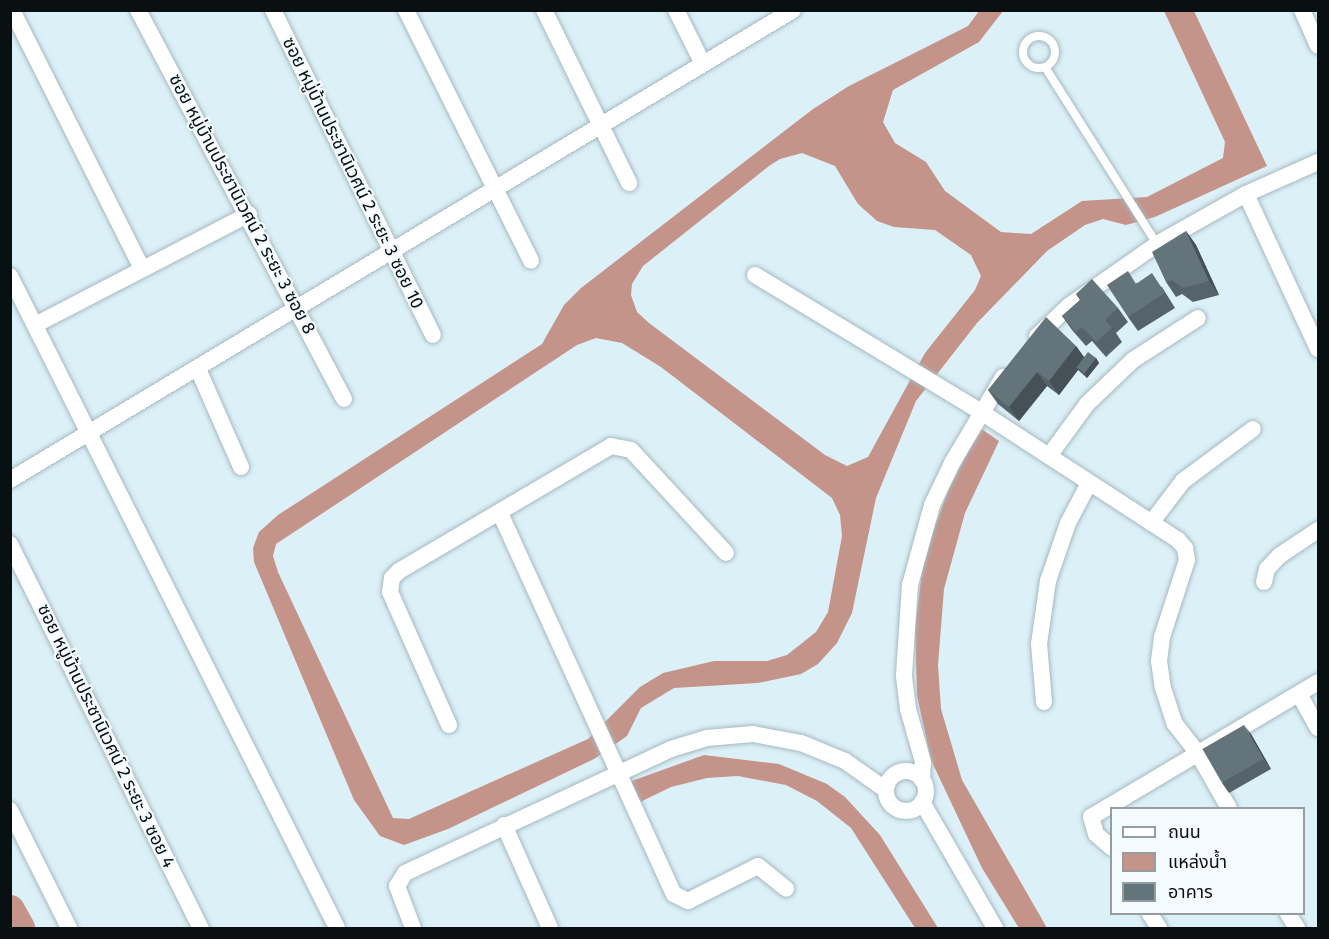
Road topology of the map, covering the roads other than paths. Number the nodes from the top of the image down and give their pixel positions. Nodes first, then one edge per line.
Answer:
1 (138, 10) edge
2 (273, 10) edge
3 (406, 10) edge
4 (544, 10) edge
5 (676, 10) edge
6 (793, 10) edge
7 (1302, 10) edge
8 (15, 16) dead end
9 (1318, 45) edge
10 (703, 64) junction
11 (1045, 67) dead end
12 (601, 126) junction
13 (1318, 162) edge
14 (629, 183) dead end
15 (496, 189) junction
16 (1246, 194) junction
17 (249, 214) junction
18 (1156, 244) junction
19 (392, 252) junction
20 (531, 261) dead end
21 (142, 269) junction
22 (755, 274) dead end
23 (10, 276) edge
24 (297, 308) junction
25 (1198, 318) dead end
26 (35, 325) junction
27 (433, 335) dead end
28 (1318, 349) edge
29 (198, 369) junction
30 (344, 399) dead end
31 (981, 412) junction
32 (1253, 429) dead end
33 (91, 431) junction
34 (1048, 456) junction
35 (241, 467) dead end
36 (10, 480) edge
37 (1089, 483) junction
38 (501, 513) junction
39 (1151, 523) junction
40 (1318, 530) edge
41 (10, 544) edge
42 (726, 553) dead end
43 (1264, 582) dead end
44 (1318, 682) edge
45 (1299, 694) junction
46 (1044, 702) dead end
47 (449, 725) dead end
48 (1318, 728) edge
49 (1197, 752) junction
50 (619, 773) junction
51 (922, 780) junction
52 (886, 790) junction
53 (922, 802) junction
54 (1227, 807) edge
55 (10, 810) edge
56 (504, 825) junction
57 (1110, 846) edge
58 (786, 889) dead end
59 (1151, 915) edge
60 (1289, 915) edge
61 (69, 928) edge
62 (201, 928) edge
63 (337, 928) edge
64 (413, 928) edge
65 (550, 928) edge
66 (995, 928) edge
67 (1159, 928) edge
68 (1297, 928) edge

1 - 17 street, ซอย หมู่บ้านประชานิเวศน์ 2 ระยะ 3 ซอย 8
2 - 19 street, ซอย หมู่บ้านประชานิเวศน์ 2 ระยะ 3 ซอย 10
3 - 15 street
4 - 12 street
5 - 10 street
6 - 10 street
7 - 9 street
8 - 21 street
10 - 12 street
11 - 18 lane
12 - 14 street
12 - 15 street
13 - 16 street
15 - 19 street
15 - 20 street
16 - 18 street
16 - 28 street
17 - 21 street
17 - 24 street, ซอย หมู่บ้านประชานิเวศน์ 2 ระยะ 3 ซอย 8
18 - 31 street
19 - 24 street
19 - 27 street, ซอย หมู่บ้านประชานิเวศน์ 2 ระยะ 3 ซอย 10
21 - 26 street
22 - 31 street
23 - 26 street
24 - 29 street
24 - 30 street, ซอย หมู่บ้านประชานิเวศน์ 2 ระยะ 3 ซอย 8
25 - 34 street
26 - 33 street
29 - 33 street
29 - 35 street
31 - 34 street
31 - 51 street
32 - 39 street
33 - 36 street
33 - 63 street
34 - 37 street
37 - 39 street
37 - 46 street
38 - 42 street
38 - 47 street
38 - 50 street
39 - 49 street
40 - 43 street
41 - 62 street, ซอย หมู่บ้านประชานิเวศน์ 2 ระยะ 3 ซอย 4
44 - 45 street
45 - 48 street
45 - 49 street
49 - 54 street
49 - 57 street
50 - 52 street
50 - 56 street
50 - 58 street
51 - 52 street
51 - 53 street
52 - 53 street
53 - 66 street
55 - 61 street
56 - 64 street
56 - 65 street
59 - 67 street
60 - 68 street

